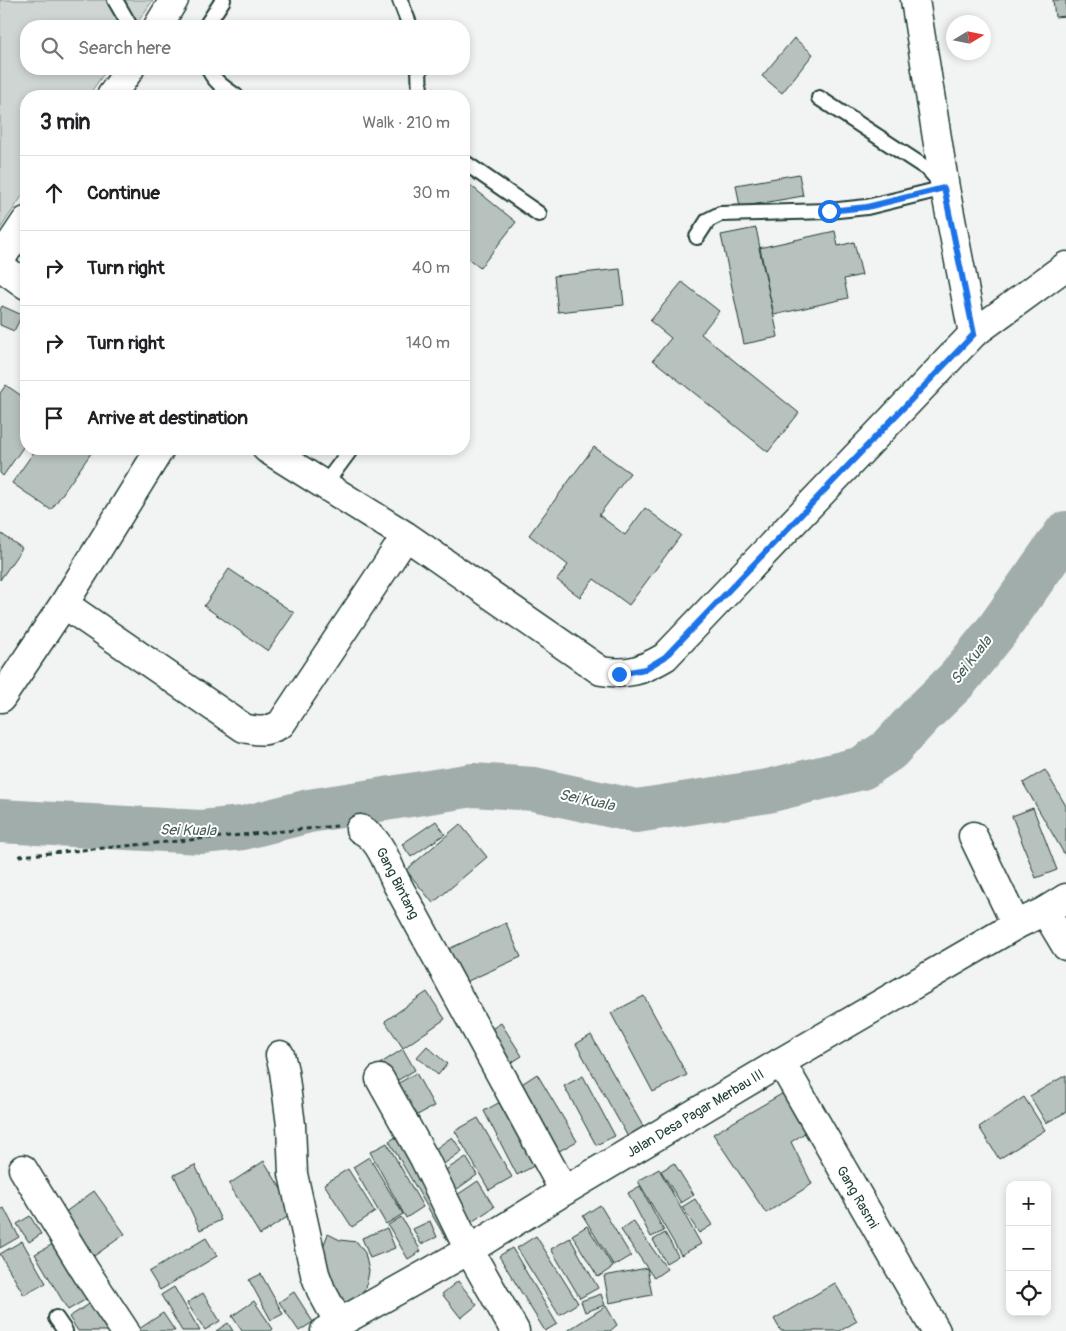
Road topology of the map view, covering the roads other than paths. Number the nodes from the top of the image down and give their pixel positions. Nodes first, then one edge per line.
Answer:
1 (115, 0) edge
2 (174, 0) edge
3 (223, 0) edge
4 (400, 0) edge
5 (915, 0) edge
6 (127, 20) edge
7 (162, 20) edge
8 (210, 20) edge
9 (408, 20) edge
10 (126, 75) edge
11 (211, 75) edge
12 (419, 75) edge
13 (115, 90) edge
14 (228, 90) edge
15 (420, 90) edge
16 (819, 98) dead end
17 (470, 166) edge
18 (944, 188) junction
19 (539, 214) dead end
20 (20, 230) edge
21 (697, 237) dead end
22 (0, 260) edge
23 (0, 266) edge
24 (1066, 266) edge
25 (20, 281) edge
26 (974, 334) junction
27 (156, 455) edge
28 (276, 455) edge
29 (346, 455) edge
30 (324, 484) junction
31 (406, 536) junction
32 (64, 604) junction
33 (1, 698) edge
34 (360, 829) road end
35 (973, 836) dead end
36 (1056, 904) edge
37 (1016, 925) junction
38 (1066, 946) edge
39 (280, 1054) dead end
40 (781, 1062) junction
41 (380, 1080) dead end
42 (23, 1170) dead end
43 (564, 1191) junction
44 (469, 1250) junction
45 (56, 1318) dead end
46 (332, 1327) edge
47 (66, 1331) edge
48 (125, 1331) edge
49 (515, 1331) edge
50 (936, 1331) edge

1 - 6 lane
2 - 7 street
3 - 8 lane
4 - 9 lane
5 - 18 street
10 - 13 street
11 - 14 lane
12 - 15 lane
16 - 18 lane
17 - 19 lane
18 - 21 lane
18 - 26 street
20 - 22 street
23 - 25 street
24 - 26 street
26 - 31 street
27 - 32 street
28 - 30 street
29 - 30 lane
30 - 31 street
31 - 32 street
32 - 33 street
34 - 43 street, Gang Bintang
35 - 37 street
36 - 37 street, Jalan Desa Pagar Merbau III
36 - 38 street
37 - 40 street, Jalan Desa Pagar Merbau III
39 - 46 street
40 - 43 street, Jalan Desa Pagar Merbau III
40 - 50 street, Gang Rasmi
41 - 44 street
42 - 48 street
43 - 44 street, Jalan Desa Pagar Merbau III
44 - 46 street, Jalan Desa Pagar Merbau III
44 - 49 street
45 - 47 lane

